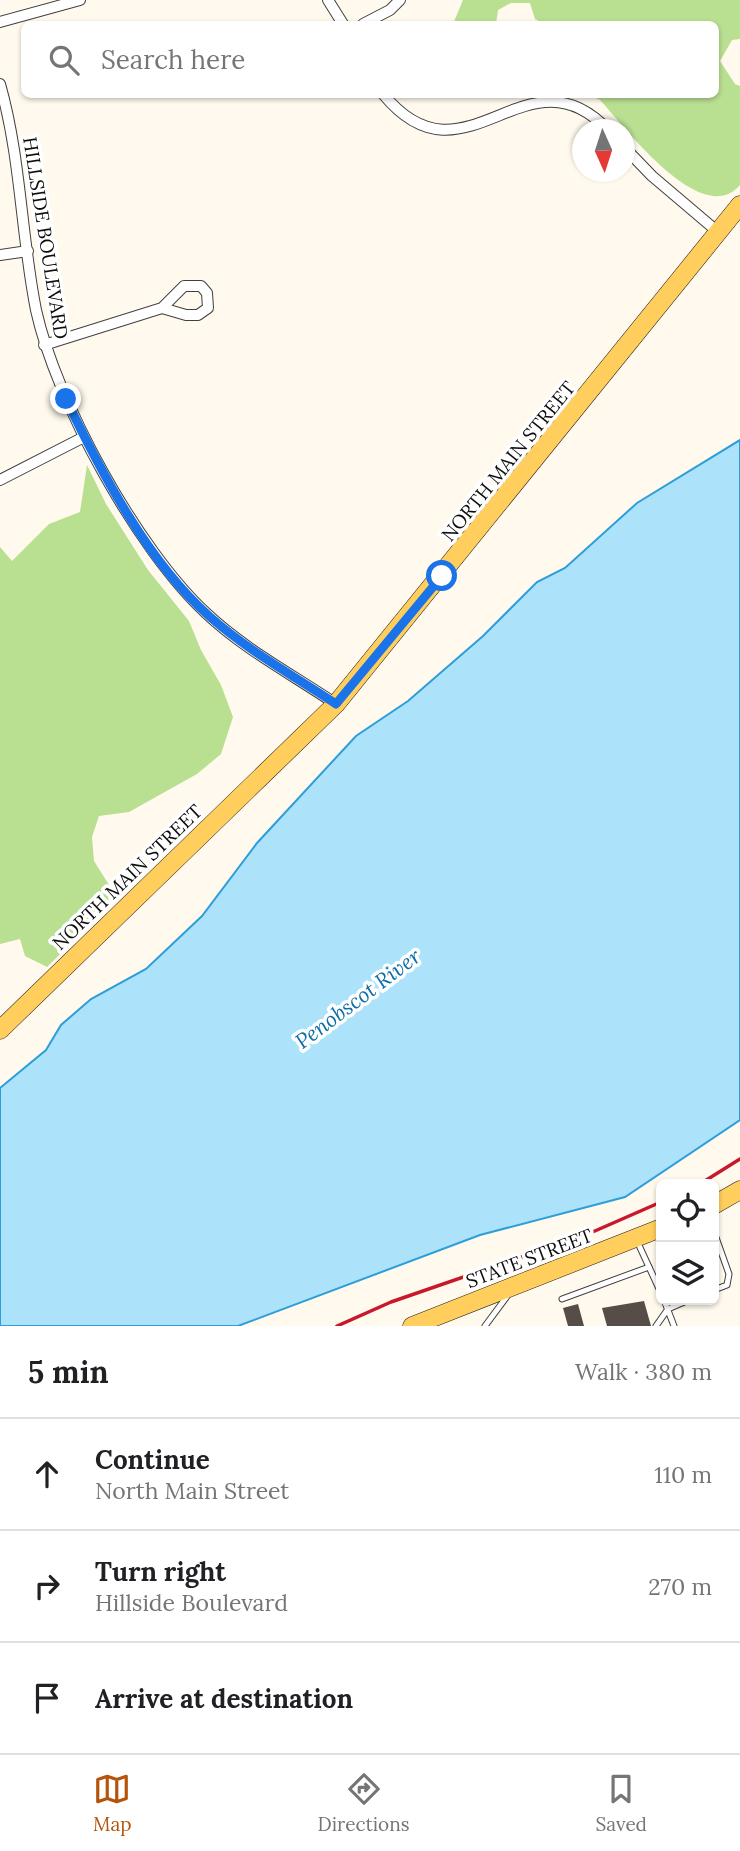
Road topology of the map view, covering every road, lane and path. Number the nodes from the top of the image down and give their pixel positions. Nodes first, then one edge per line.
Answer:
1 (79, 0) edge
2 (328, 0) edge
3 (400, 0) edge
4 (341, 21) edge
5 (369, 21) edge
6 (0, 22) edge
7 (0, 85) edge
8 (387, 98) edge
9 (598, 119) edge
10 (635, 158) edge
11 (740, 205) edge
12 (718, 232) junction
13 (28, 251) junction
14 (0, 255) edge
15 (162, 308) dead end
16 (44, 345) junction
17 (84, 437) junction
18 (0, 480) edge
19 (336, 704) junction
20 (0, 1030) edge
21 (740, 1190) edge
22 (719, 1202) edge
23 (656, 1230) edge
24 (636, 1238) junction
25 (719, 1249) edge
26 (649, 1267) junction
27 (656, 1282) edge
28 (514, 1286) junction
29 (719, 1288) edge
30 (562, 1299) dead end
31 (666, 1305) edge
32 (677, 1305) edge
33 (668, 1309) junction
34 (412, 1326) edge
35 (485, 1326) edge
36 (656, 1326) edge
37 (674, 1326) edge

1 - 6 street
2 - 4 street
3 - 5 street
7 - 13 street, HILLSIDE BOULEVARD
8 - 9 street
10 - 12 street
11 - 12 main road, NORTH MAIN STREET
12 - 19 main road, NORTH MAIN STREET
13 - 14 street
13 - 16 street, HILLSIDE BOULEVARD
15 - 16 street
16 - 17 street, HILLSIDE BOULEVARD
17 - 18 street
17 - 19 street, HILLSIDE BOULEVARD
19 - 20 main road, NORTH MAIN STREET
21 - 22 main road
23 - 24 main road, STATE STREET
24 - 26 lane
24 - 28 main road, STATE STREET
25 - 29 lane
26 - 27 lane
26 - 30 lane
28 - 34 main road, STATE STREET
28 - 35 lane
31 - 33 lane
32 - 33 lane
33 - 36 lane
33 - 37 lane

